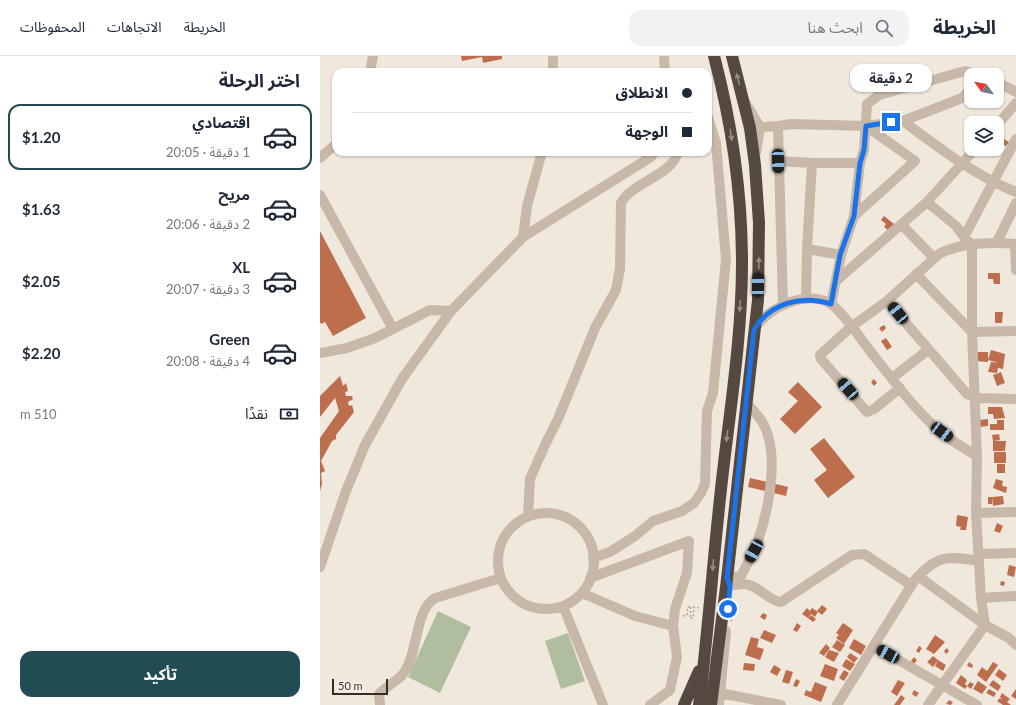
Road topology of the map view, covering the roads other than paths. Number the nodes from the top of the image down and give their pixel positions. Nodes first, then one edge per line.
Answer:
1 (373, 56) edge
2 (553, 56) edge
3 (664, 56) edge
4 (714, 56) edge
5 (732, 56) edge
6 (371, 68) edge
7 (553, 68) edge
8 (664, 68) edge
9 (964, 71) edge
10 (1004, 86) edge
11 (1016, 92) edge
12 (964, 96) edge
13 (742, 98) junction
14 (1016, 103) edge
15 (1004, 117) edge
16 (903, 121) junction
17 (778, 126) junction
18 (866, 126) junction
19 (760, 127) junction
20 (712, 130) edge
21 (1016, 138) edge
22 (332, 148) edge
23 (541, 156) edge
24 (652, 156) edge
25 (677, 156) edge
26 (968, 156) edge
27 (320, 158) edge
28 (778, 161) junction
29 (812, 163) junction
30 (860, 163) junction
31 (961, 164) junction
32 (755, 165) junction
33 (992, 183) junction
34 (1016, 192) edge
35 (320, 195) edge
36 (927, 202) junction
37 (1016, 203) edge
38 (854, 216) junction
39 (902, 225) junction
40 (524, 237) junction
41 (964, 237) junction
42 (997, 242) junction
43 (1016, 244) edge
44 (972, 245) junction
45 (807, 249) junction
46 (840, 255) junction
47 (934, 258) junction
48 (1016, 270) edge
49 (916, 274) junction
50 (836, 281) junction
51 (806, 299) junction
52 (758, 300) junction
53 (888, 301) junction
54 (831, 304) junction
55 (780, 306) junction
56 (451, 310) junction
57 (851, 327) junction
58 (393, 329) junction
59 (754, 330) junction
60 (1016, 331) edge
61 (972, 332) junction
62 (928, 350) junction
63 (320, 353) edge
64 (892, 378) junction
65 (900, 388) junction
66 (976, 398) junction
67 (1016, 399) edge
68 (747, 404) junction
69 (978, 456) junction
70 (1016, 512) edge
71 (976, 513) junction
72 (528, 516) junction
73 (1016, 553) edge
74 (979, 557) junction
75 (593, 558) junction
76 (320, 567) edge
77 (918, 576) junction
78 (501, 578) junction
79 (590, 578) junction
80 (729, 582) junction
81 (911, 585) junction
82 (582, 593) junction
83 (1016, 596) edge
84 (981, 598) junction
85 (563, 606) junction
86 (674, 621) junction
87 (985, 625) junction
88 (1014, 640) edge
89 (874, 646) junction
90 (705, 655) junction
91 (943, 685) junction
92 (720, 692) junction
93 (380, 705) edge
94 (603, 705) edge
95 (650, 705) edge
96 (684, 705) edge
97 (699, 705) edge
98 (711, 705) edge
99 (719, 705) edge
100 (781, 705) edge
101 (837, 705) edge
102 (928, 705) edge
103 (976, 705) edge

1 - 6 street
2 - 7 street
3 - 8 street
4 -> 90 highway
13 -> 5 highway
9 - 18 street
10 - 11 street
12 - 16 street
13 - 19 street
13 - 32 highway
14 - 15 street
16 - 18 street
16 - 31 street
17 - 18 street
17 - 19 street
17 - 28 street
18 - 30 street
18 - 38 street
19 - 32 street
20 - 75 street
21 - 33 street
22 - 27 street
23 - 40 street
24 - 40 street
25 - 72 street
26 - 31 street
28 - 29 street
28 - 55 street
29 - 30 street
29 - 45 street
30 - 38 street
31 - 33 street
31 - 36 street
52 -> 32 highway
33 - 34 street
33 - 41 street
35 - 58 street
36 - 39 street
36 - 41 street
37 - 42 street
38 - 46 street
39 - 47 street
39 - 50 street
40 - 56 street
41 - 44 street
42 - 43 street
42 - 44 street
43 - 48 street
44 - 47 street
44 - 61 street
45 - 46 street
45 - 51 street
46 - 50 street
47 - 49 street
49 - 53 street
49 - 61 street
50 - 54 street
51 - 54 street
51 - 55 street
52 - 55 street
52 - 59 highway
53 - 57 street
53 - 62 street
54 - 57 street
55 - 59 street
56 - 58 street
56 - 76 street
57 - 64 street
57 - 65 street
58 - 63 street
59 - 68 highway
60 - 61 street
61 - 66 street
62 - 64 street
62 - 66 street
64 - 65 street
65 - 69 street
66 - 67 street
66 - 69 street
68 - 80 highway
68 - 80 street
69 - 71 street
70 - 71 street
71 - 74 street
72 - 75 street
72 - 78 street
73 - 74 street
74 - 77 street
74 - 84 street
75 - 79 street
77 - 81 street
77 - 87 street
78 - 85 street
78 - 93 street
79 - 82 street
79 - 86 street
80 - 81 street
80 - 92 street
80 - 98 highway
81 - 89 street
82 - 85 street
82 - 86 street
83 - 84 street
84 - 87 street
85 - 94 street
86 - 95 street
87 - 88 street
87 - 91 street
89 - 91 street
89 - 101 street
90 - 96 highway
90 - 97 highway
91 - 102 street
91 - 103 street
92 - 99 street
92 - 100 street

